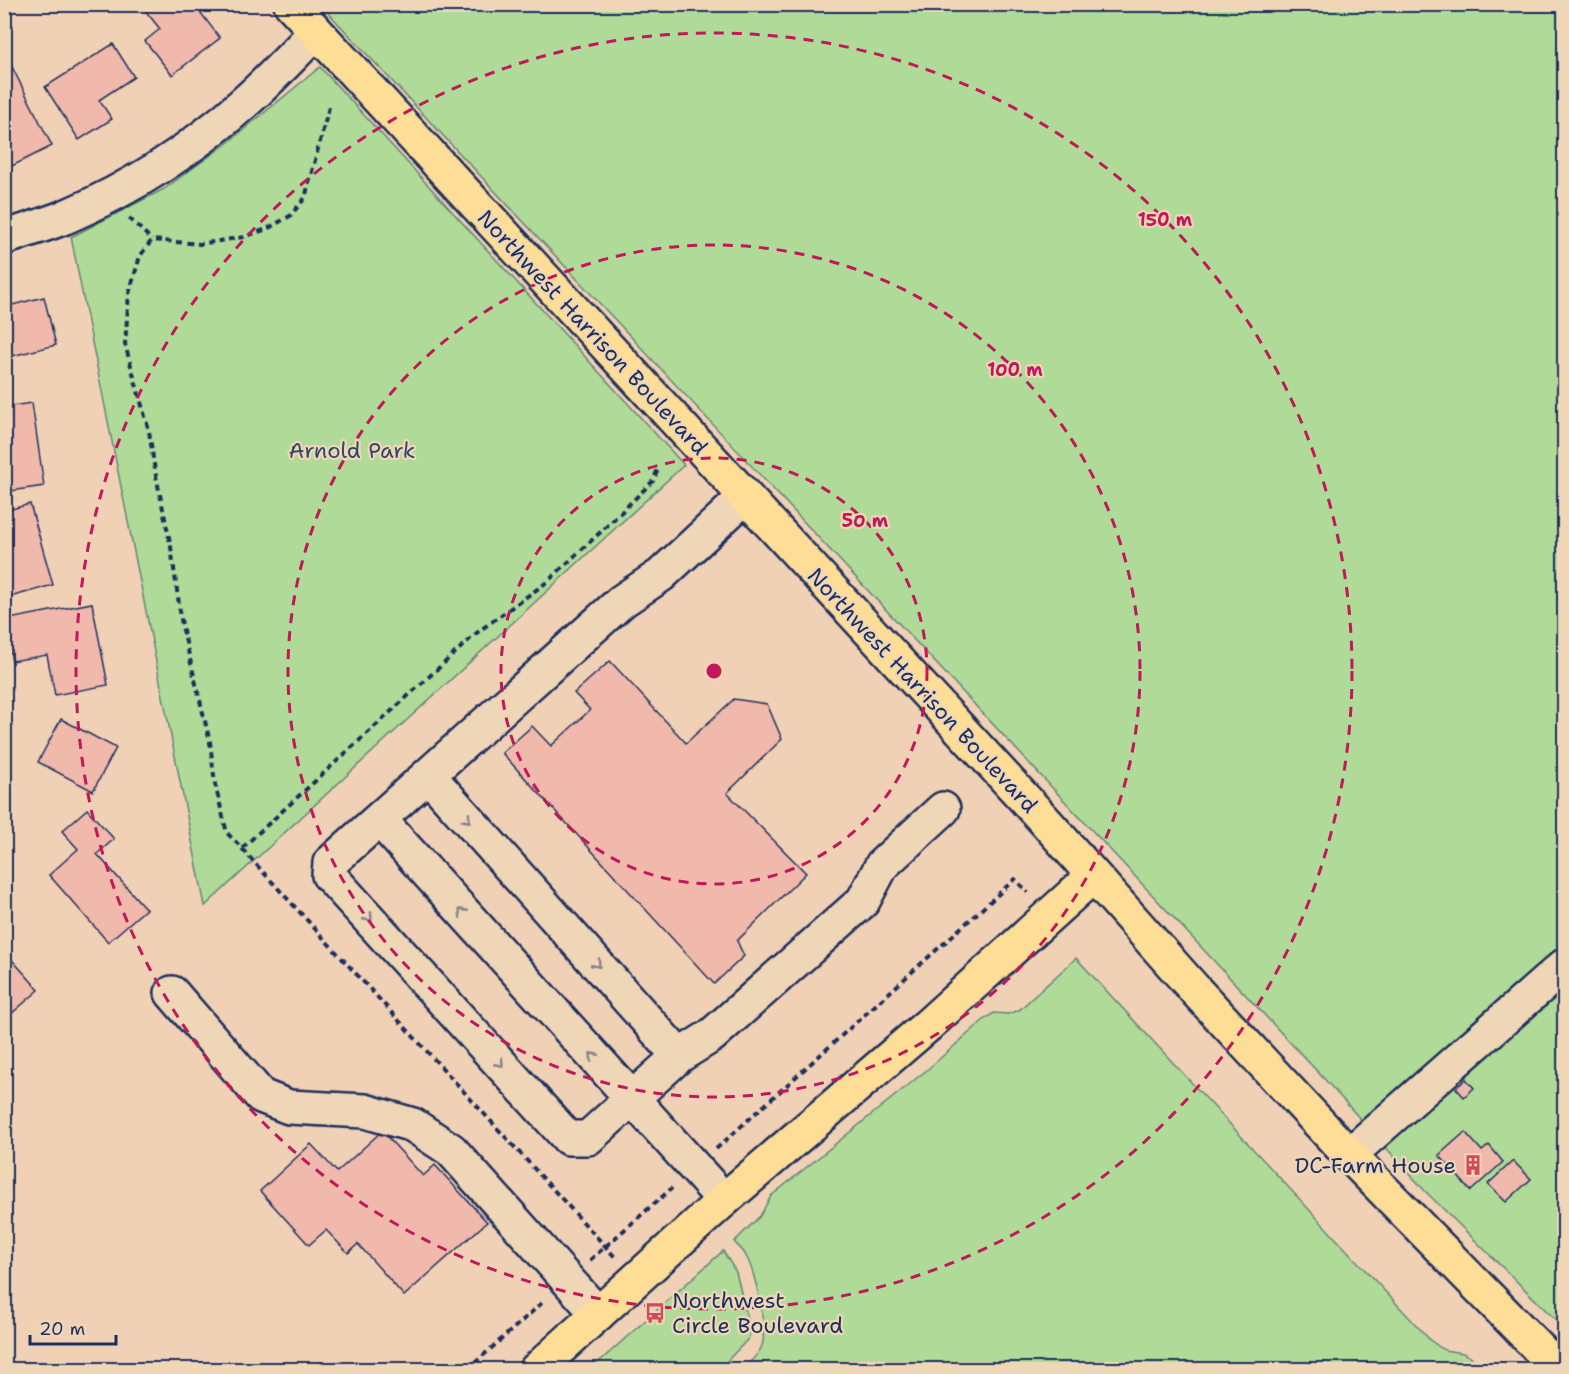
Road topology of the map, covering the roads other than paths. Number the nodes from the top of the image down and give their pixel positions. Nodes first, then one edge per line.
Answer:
1 (291, 4) edge
2 (316, 32) junction
3 (4, 238) edge
4 (745, 497) junction
5 (428, 775) junction
6 (943, 809) dead end
7 (379, 819) junction
8 (1094, 876) junction
9 (1564, 966) edge
10 (172, 993) dead end
11 (679, 1056) junction
12 (632, 1100) junction
13 (1349, 1155) junction
14 (724, 1200) junction
15 (598, 1314) junction
16 (536, 1370) edge
17 (1560, 1370) edge

1 - 2 main road, Northwest Harrison Boulevard
2 - 3 street
2 - 4 main road, Northwest Harrison Boulevard
4 - 5 street
4 - 8 main road, Northwest Harrison Boulevard
5 - 7 street
5 -> 11 street
6 - 11 street
12 -> 7 street
7 -> 12 street
8 - 13 main road, Northwest Harrison Boulevard
8 - 14 main road
9 - 13 street
10 - 15 street
11 - 12 street
12 - 14 street
13 - 17 main road, Northwest Harrison Boulevard
14 - 15 main road
15 - 16 main road

